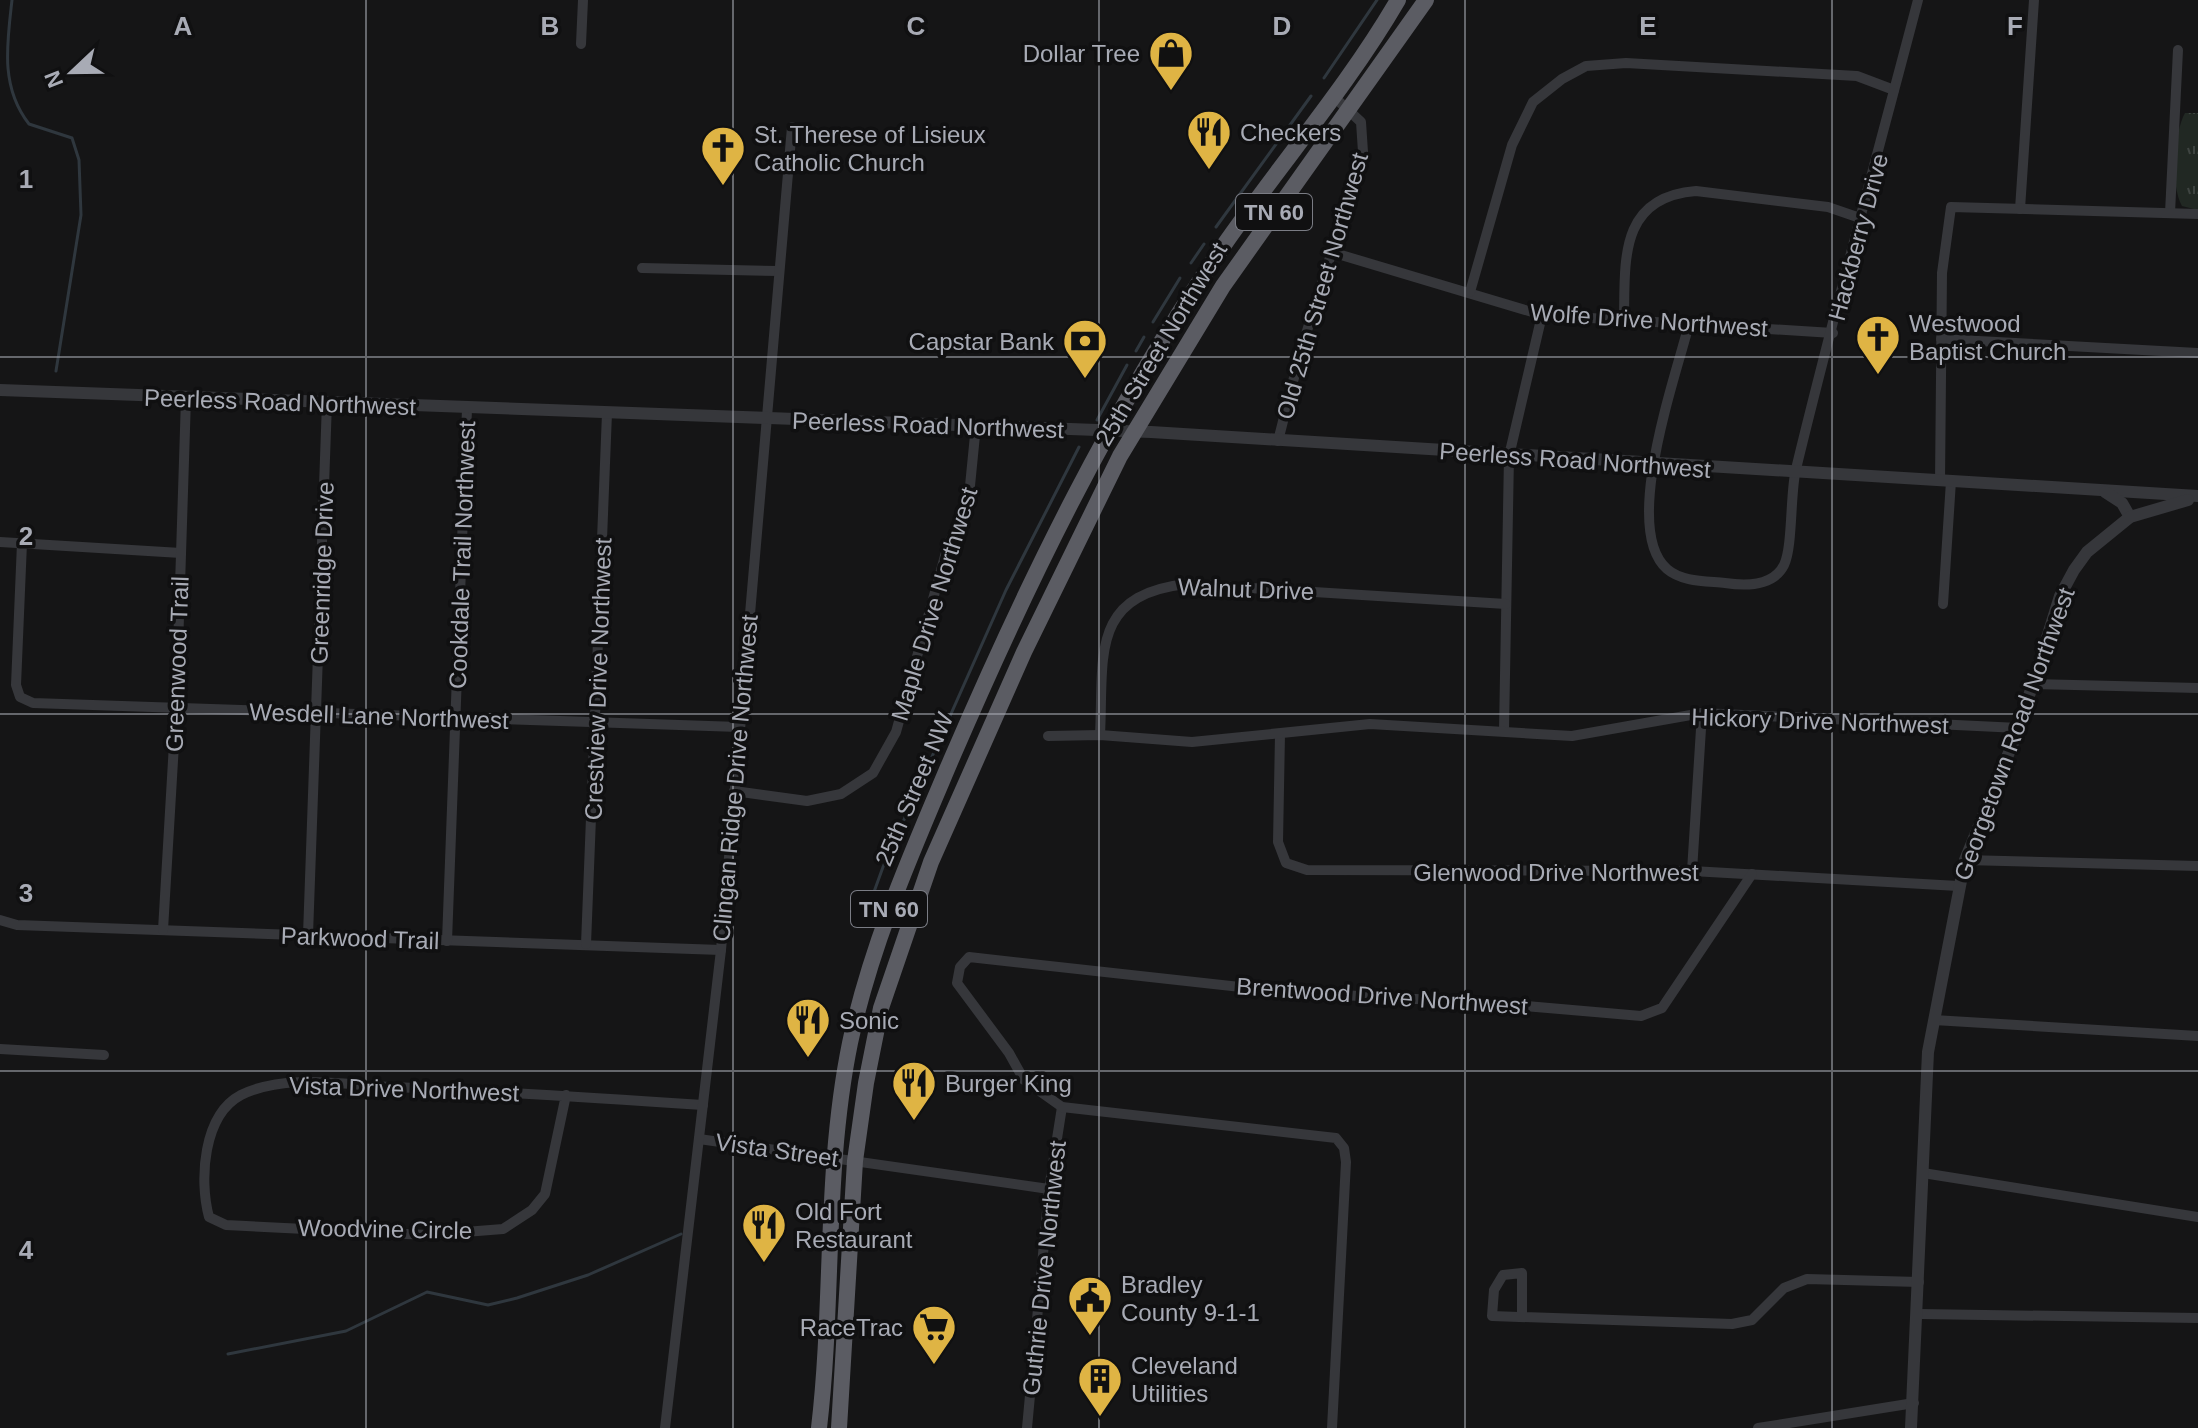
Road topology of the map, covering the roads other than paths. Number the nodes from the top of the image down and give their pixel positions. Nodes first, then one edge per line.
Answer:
1 (583, 0) edge
2 (1398, 0) edge
3 (1426, 0) edge
4 (1918, 0) edge
5 (2034, 0) edge
6 (581, 44) dead end
7 (2178, 50) dead end
8 (1894, 90) junction
9 (1332, 95) junction
10 (1349, 110) junction
11 (792, 127) dead end
12 (2020, 209) junction
13 (2170, 213) junction
14 (2198, 214) edge
15 (1860, 218) junction
16 (1331, 252) junction
17 (642, 268) dead end
18 (779, 271) junction
19 (1470, 292) junction
20 (1542, 315) junction
21 (1624, 320) junction
22 (1689, 324) junction
23 (1833, 333) junction
24 (1941, 339) junction
25 (2198, 353) edge
26 (0, 390) edge
27 (186, 398) junction
28 (327, 402) junction
29 (467, 409) junction
30 (607, 413) junction
31 (765, 419) junction
32 (976, 425) junction
33 (1108, 431) junction
34 (1135, 432) junction
35 (1278, 441) junction
36 (1509, 456) junction
37 (1653, 465) junction
38 (1795, 473) junction
39 (1946, 481) junction
40 (2100, 490) junction
41 (2128, 492) junction
42 (2198, 497) edge
43 (2130, 517) junction
44 (0, 542) edge
45 (22, 543) junction
46 (181, 553) junction
47 (1066, 567) joint
48 (1506, 604) junction
49 (1943, 604) dead end
50 (2033, 684) junction
51 (2198, 688) edge
52 (176, 710) junction
53 (1702, 713) junction
54 (318, 714) junction
55 (456, 719) junction
56 (597, 723) junction
57 (739, 727) junction
58 (2019, 728) junction
59 (1504, 730) junction
60 (1280, 734) junction
61 (1100, 735) junction
62 (1048, 736) dead end
63 (734, 791) junction
64 (1965, 860) junction
65 (2198, 866) edge
66 (1692, 871) junction
67 (1752, 874) junction
68 (1958, 886) junction
69 (0, 920) edge
70 (163, 930) junction
71 (308, 935) junction
72 (447, 941) junction
73 (586, 944) junction
74 (721, 950) junction
75 (1934, 1020) junction
76 (2198, 1036) edge
77 (0, 1049) edge
78 (104, 1055) dead end
79 (566, 1095) junction
80 (703, 1105) junction
81 (1062, 1107) junction
82 (699, 1139) junction
83 (833, 1158) junction
84 (855, 1161) junction
85 (1923, 1173) junction
86 (1049, 1189) junction
87 (209, 1217) joint
88 (2198, 1217) edge
89 (1919, 1282) junction
90 (1919, 1314) junction
91 (1522, 1317) junction
92 (2198, 1318) edge
93 (1914, 1403) junction
94 (665, 1428) edge
95 (819, 1428) edge
96 (839, 1428) edge
97 (1027, 1428) edge
98 (1332, 1428) edge
99 (1758, 1428) edge
100 (1911, 1428) edge

1 - 6 street
2 - 9 highway, 25th Street Northwest / TN 60
3 - 10 highway, 25th Street Northwest / TN 60
4 - 8 street, Hackberry Drive
5 - 12 street
7 - 13 street
8 - 15 street, Hackberry Drive
8 - 19 street
9 - 10 street, Old 25th Street Northwest
9 - 33 highway, 25th Street Northwest / TN 60
10 - 16 street, Old 25th Street Northwest
10 - 34 highway, 25th Street Northwest / TN 60
11 - 18 street, Clingan Ridge Drive Northwest
12 - 13 street
12 - 24 street
13 - 14 street
15 - 21 street
15 - 23 street, Hackberry Drive
16 - 19 street, Wolfe Drive Northwest
16 - 35 street, Old 25th Street Northwest
17 - 18 street
18 - 31 street, Clingan Ridge Drive Northwest
19 - 20 street, Wolfe Drive Northwest
20 - 21 street, Wolfe Drive Northwest
20 - 36 street
21 - 22 street, Wolfe Drive Northwest
22 - 23 street, Wolfe Drive Northwest
22 - 37 street
23 - 38 street, Hackberry Drive
24 - 25 street
24 - 39 street
26 - 27 street, Peerless Road Northwest
27 - 28 street, Peerless Road Northwest
27 - 46 street, Greenwood Trail
28 - 29 street, Peerless Road Northwest
28 - 54 street, Greenridge Drive
29 - 30 street, Peerless Road Northwest
29 - 55 street, Cookdale Trail Northwest
30 - 31 street, Peerless Road Northwest
30 - 56 street, Crestview Drive Northwest
31 - 32 street, Peerless Road Northwest
31 - 57 street, Clingan Ridge Drive Northwest
32 - 33 street, Peerless Road Northwest
32 - 63 street, Maple Drive Northwest
33 - 34 street, Peerless Road Northwest
33 - 83 highway, 25th Street NW / TN 60
34 - 35 street, Peerless Road Northwest
34 - 47 highway, 25th Street Northwest / TN 60
35 - 36 street, Peerless Road Northwest
36 - 37 street, Peerless Road Northwest
36 - 48 street
37 - 38 street, Peerless Road Northwest
37 - 38 street, Hackberry Drive
38 - 39 street, Peerless Road Northwest
39 - 40 street, Peerless Road Northwest
39 - 49 street
40 - 41 street, Peerless Road Northwest
40 - 43 street
41 - 42 street, Peerless Road Northwest
41 - 43 street
42 - 43 street, Georgetown Road Northwest
43 - 50 street, Georgetown Road Northwest
44 - 45 street
45 - 46 street
45 - 52 street, Wesdell Lane Northwest
46 - 52 street, Greenwood Trail
47 - 84 highway, 25th Street NW / TN 60
48 - 59 street
48 - 61 street, Walnut Drive
50 - 51 street
50 - 58 street, Georgetown Road Northwest
52 - 54 street, Wesdell Lane Northwest
52 - 70 street, Greenwood Trail
53 - 58 street, Hickory Drive Northwest
53 - 59 street, Hickory Drive Northwest
53 - 66 street
54 - 55 street, Wesdell Lane Northwest
54 - 71 street, Greenridge Drive
55 - 56 street, Wesdell Lane Northwest
55 - 72 street, Cookdale Trail Northwest
56 - 57 street, Wesdell Lane Northwest
56 - 73 street, Crestview Drive Northwest
57 - 63 street, Clingan Ridge Drive Northwest
58 - 64 street, Georgetown Road Northwest
59 - 60 street, Hickory Drive Northwest
60 - 61 street, Hickory Drive Northwest
60 - 66 street, Glenwood Drive Northwest
61 - 62 street, Hickory Drive Northwest
63 - 74 street, Clingan Ridge Drive Northwest
64 - 65 street
64 - 68 street, Georgetown Road Northwest
66 - 67 street, Glenwood Drive Northwest
67 - 68 street, Glenwood Drive Northwest
67 - 81 street, Brentwood Drive Northwest
68 - 75 street, Georgetown Road Northwest
69 - 70 street, Parkwood Trail
70 - 71 street, Parkwood Trail
71 - 72 street, Parkwood Trail
72 - 73 street, Parkwood Trail
73 - 74 street, Parkwood Trail
74 - 80 street, Clingan Ridge Drive Northwest
75 - 76 street
75 - 85 street, Georgetown Road Northwest
77 - 78 street
79 - 80 street, Vista Drive Northwest
79 - 87 street, Woodvine Circle
79 - 87 street, Vista Drive Northwest
80 - 82 street, Clingan Ridge Drive Northwest
81 - 86 street, Guthrie Drive Northwest
81 - 98 street
82 - 83 street, Vista Street
82 - 94 street, Clingan Ridge Drive Northwest
83 - 84 street, Vista Street
83 - 95 highway, 25th Street NW / TN 60
84 - 86 street, Vista Street
84 - 96 highway, 25th Street NW / TN 60
85 - 88 street
85 - 89 street, Georgetown Road Northwest
86 - 97 street, Guthrie Drive Northwest
89 - 90 street, Georgetown Road Northwest
89 - 91 street
90 - 92 street
90 - 93 street, Georgetown Road Northwest
91 - 91 street
93 - 99 street
93 - 100 street, Georgetown Road Northwest

